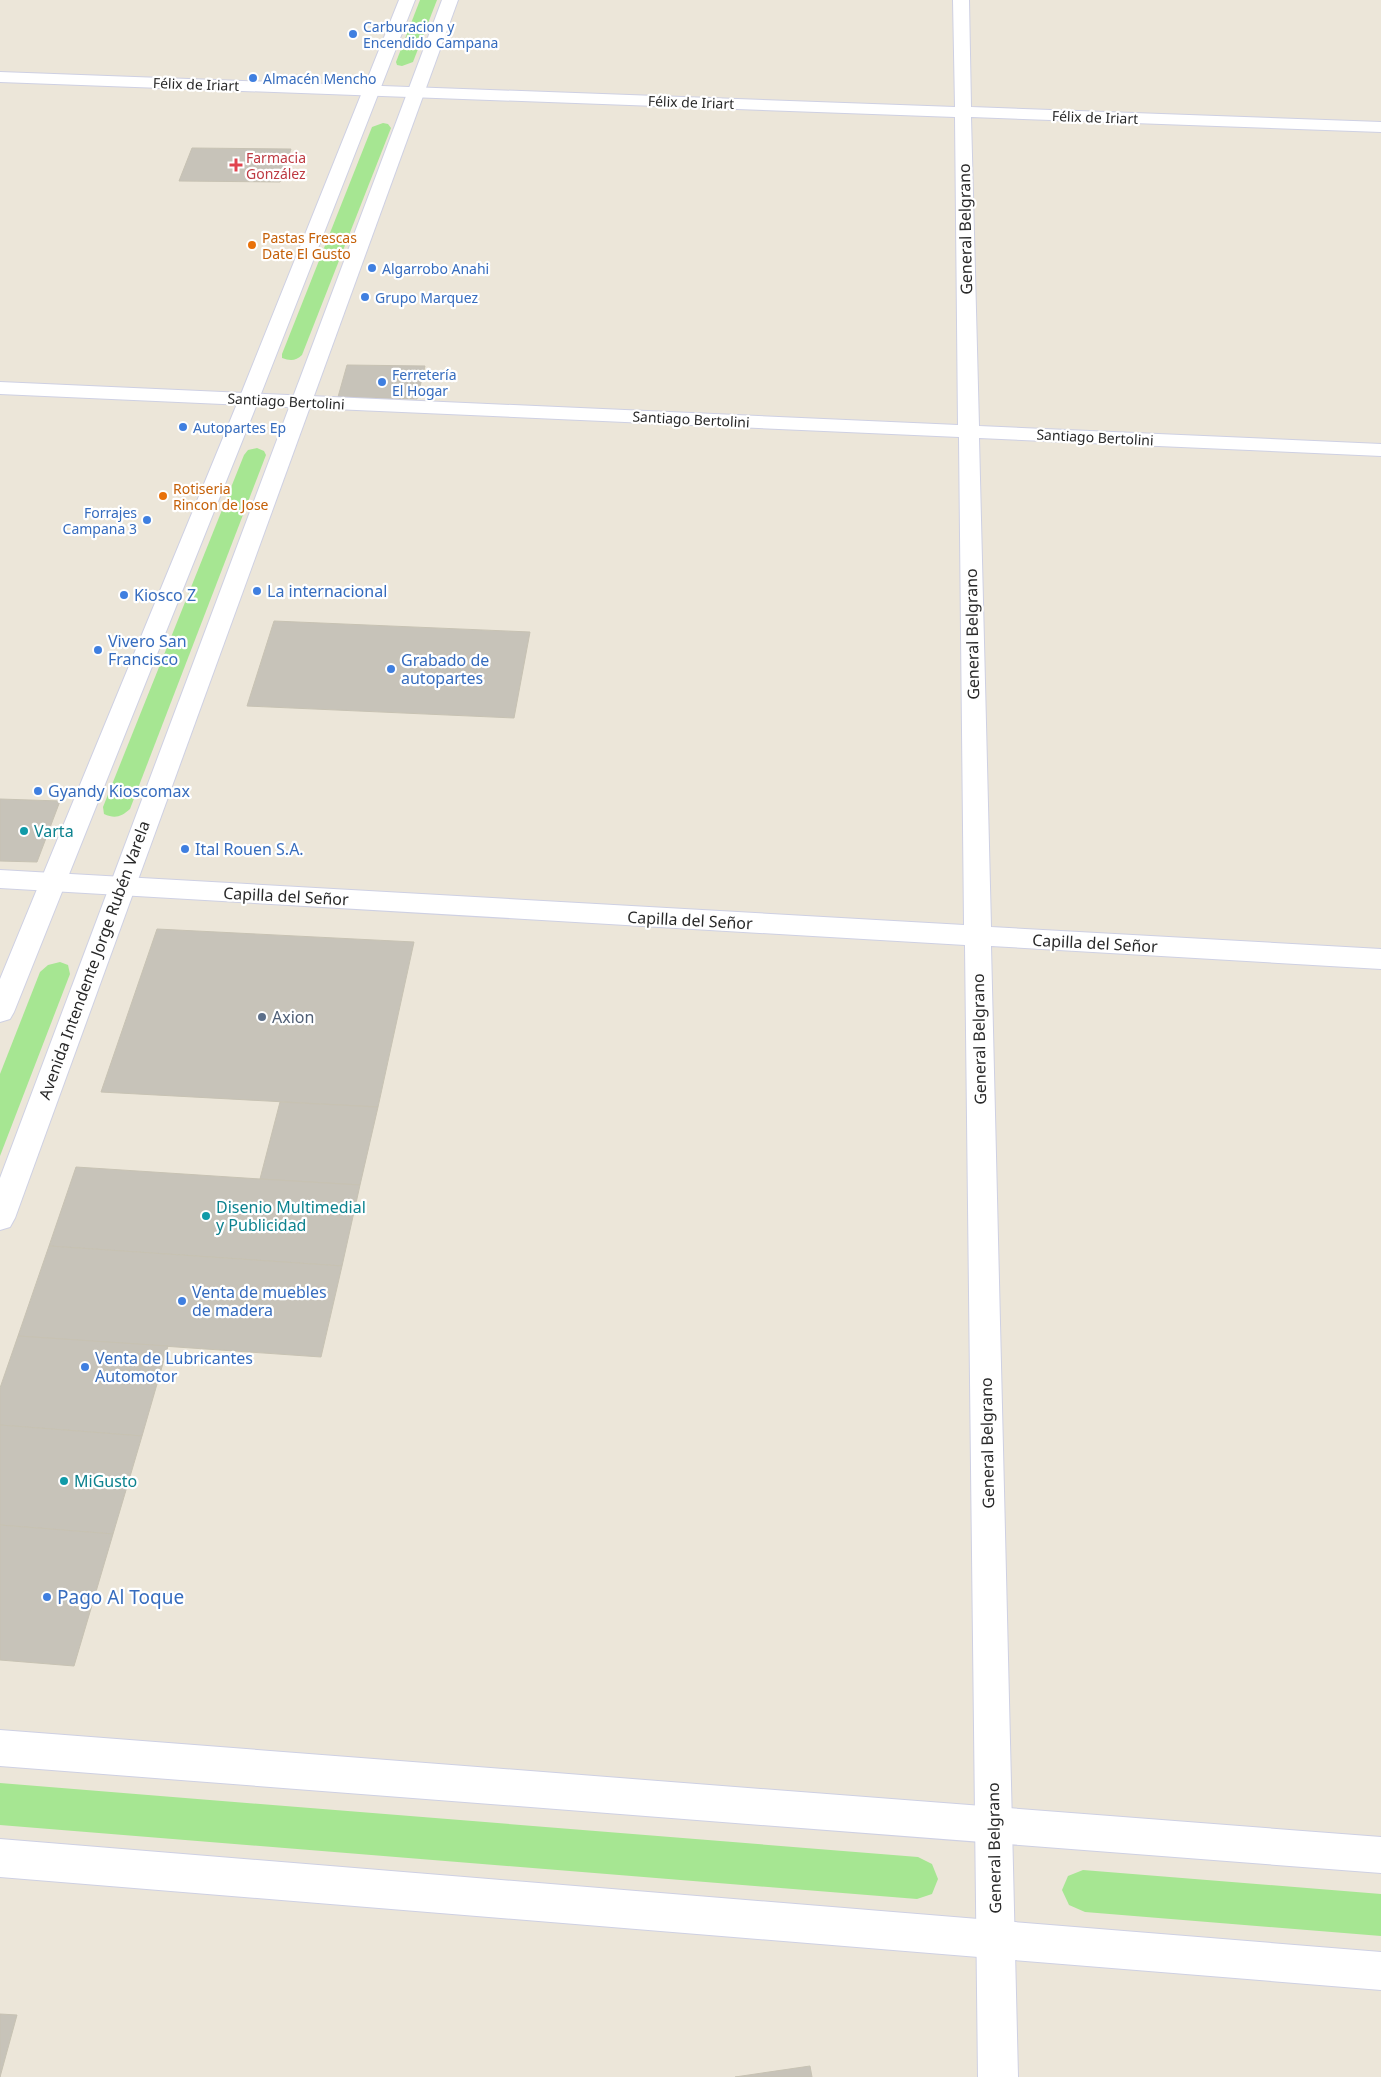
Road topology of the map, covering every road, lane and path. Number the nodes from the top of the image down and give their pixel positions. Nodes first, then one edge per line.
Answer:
1 (407, 0) edge
2 (450, 0) edge
3 (961, 0) edge
4 (0, 77) edge
5 (371, 90) junction
6 (416, 92) junction
7 (963, 112) junction
8 (1381, 127) edge
9 (0, 388) edge
10 (249, 399) junction
11 (303, 401) junction
12 (969, 431) junction
13 (1381, 450) edge
14 (0, 879) edge
15 (52, 883) junction
16 (120, 886) junction
17 (978, 936) junction
18 (1381, 960) edge
19 (0, 1012) edge
20 (0, 1218) edge
21 (0, 1748) edge
22 (994, 1825) junction
23 (1381, 1855) edge
24 (0, 1858) edge
25 (996, 1939) junction
26 (1381, 1971) edge
27 (998, 2077) edge

1 - 5 street
2 - 6 street, Avenida Intendente Jorge Rubén Varela
3 - 7 street, General Belgrano
4 - 5 street, Félix de Iriart
5 - 6 street, Félix de Iriart
5 - 10 street
6 - 7 street, Félix de Iriart
6 - 11 street, Avenida Intendente Jorge Rubén Varela
7 - 8 street, Félix de Iriart
7 - 12 street, General Belgrano
9 - 10 street, Santiago Bertolini
10 - 11 street, Santiago Bertolini
10 - 15 street
11 - 12 street, Santiago Bertolini
11 - 16 street, Avenida Intendente Jorge Rubén Varela
12 - 13 street, Santiago Bertolini
12 - 17 street, General Belgrano
14 - 15 street, Capilla del Señor
15 - 16 street, Capilla del Señor
15 - 19 street
16 - 17 street, Capilla del Señor
16 - 20 street, Avenida Intendente Jorge Rubén Varela
17 - 18 street, Capilla del Señor
17 - 22 street, General Belgrano
21 - 22 street
22 - 23 street
22 - 25 street, General Belgrano
24 - 25 street
25 - 26 street
25 - 27 street, General Belgrano

